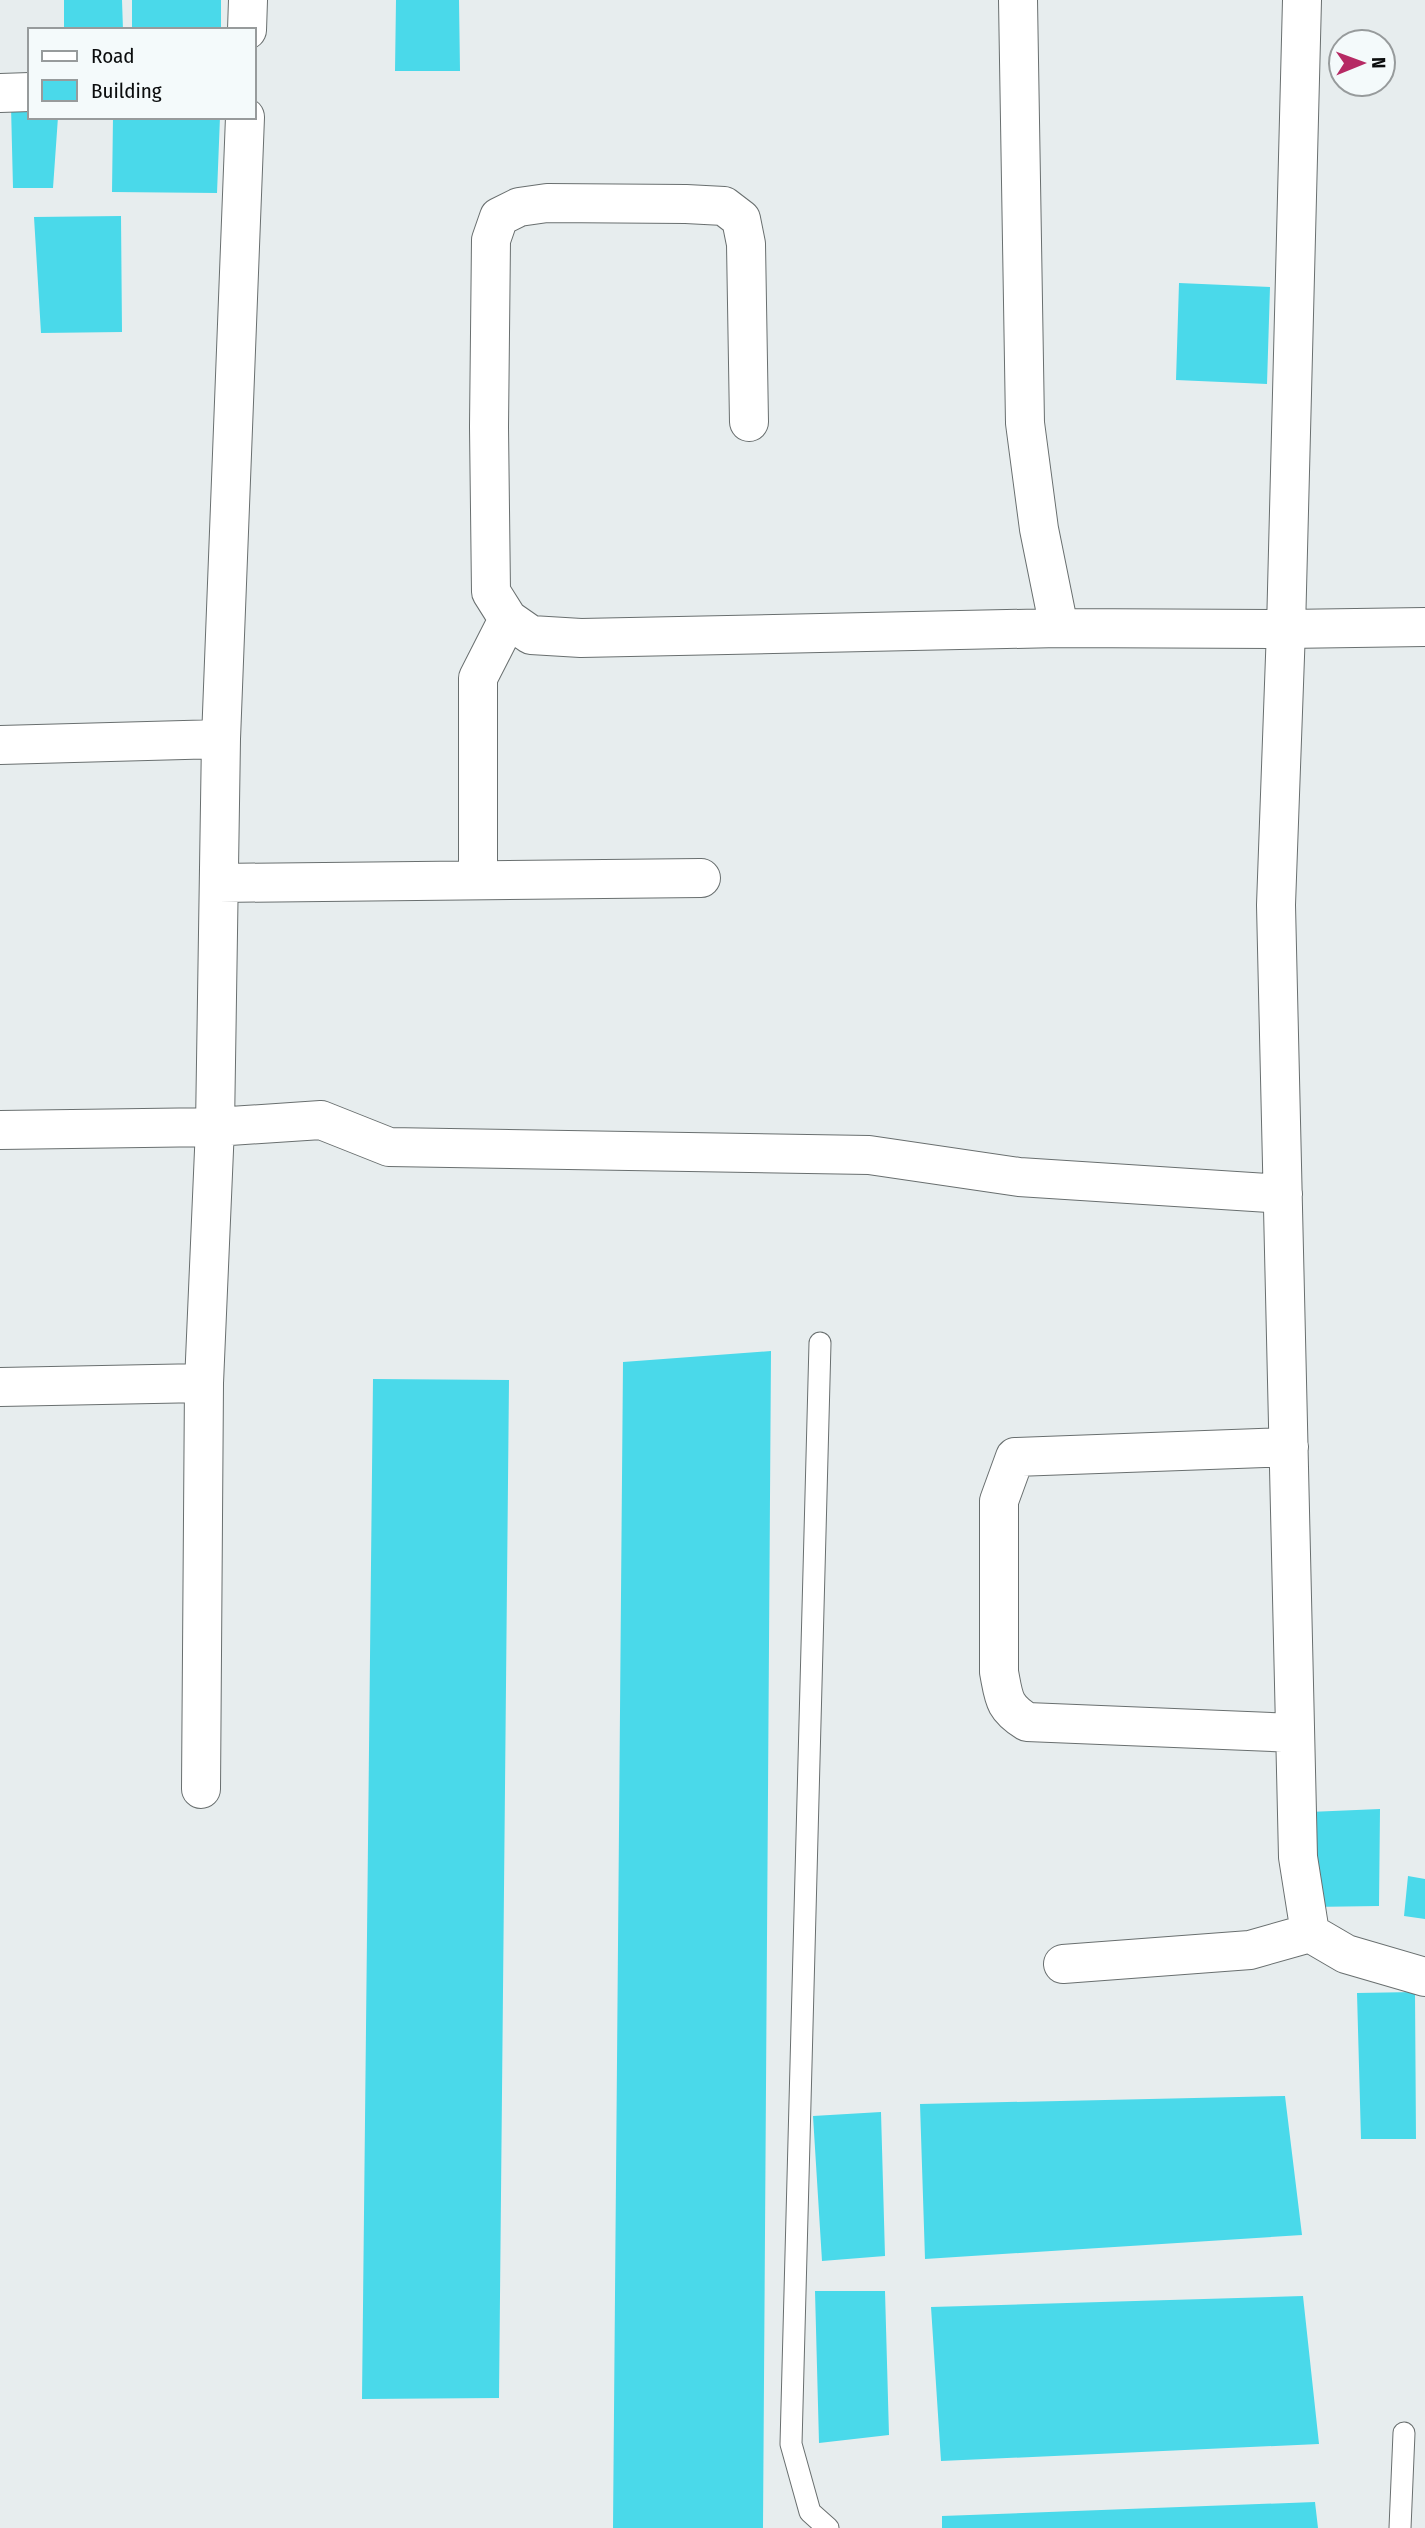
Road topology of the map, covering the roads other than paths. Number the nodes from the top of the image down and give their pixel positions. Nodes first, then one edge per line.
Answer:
1 (248, 0) edge
2 (1018, 0) edge
3 (1302, 0) edge
4 (247, 28) edge
5 (28, 92) edge
6 (0, 93) edge
7 (245, 119) edge
8 (749, 422) dead end
9 (508, 619) junction
10 (1425, 627) edge
11 (1059, 628) junction
12 (1286, 629) junction
13 (221, 739) junction
14 (0, 745) edge
15 (701, 878) dead end
16 (478, 880) junction
17 (219, 883) junction
18 (215, 1127) junction
19 (0, 1130) edge
20 (1283, 1194) junction
21 (820, 1343) dead end
22 (204, 1383) junction
23 (0, 1387) edge
24 (1289, 1447) junction
25 (1295, 1733) junction
26 (201, 1789) dead end
27 (1310, 1933) junction
28 (1063, 1964) dead end
29 (1425, 1977) edge
30 (1404, 2433) dead end
31 (828, 2528) edge
32 (1400, 2528) edge

1 - 4 street
2 - 11 street
3 - 12 street
5 - 6 street
7 - 13 street
8 - 9 street
9 - 11 street
9 - 16 street
10 - 12 street
11 - 12 street
12 - 20 street
13 - 14 street
13 - 17 street
15 - 16 street
16 - 17 street
17 - 18 street
18 - 19 street
18 - 20 street
18 - 22 street
20 - 24 street
21 - 31 lane
22 - 23 street
22 - 26 street
24 - 25 street
24 - 25 street
25 - 27 street
27 - 28 street
27 - 29 street
30 - 32 lane

